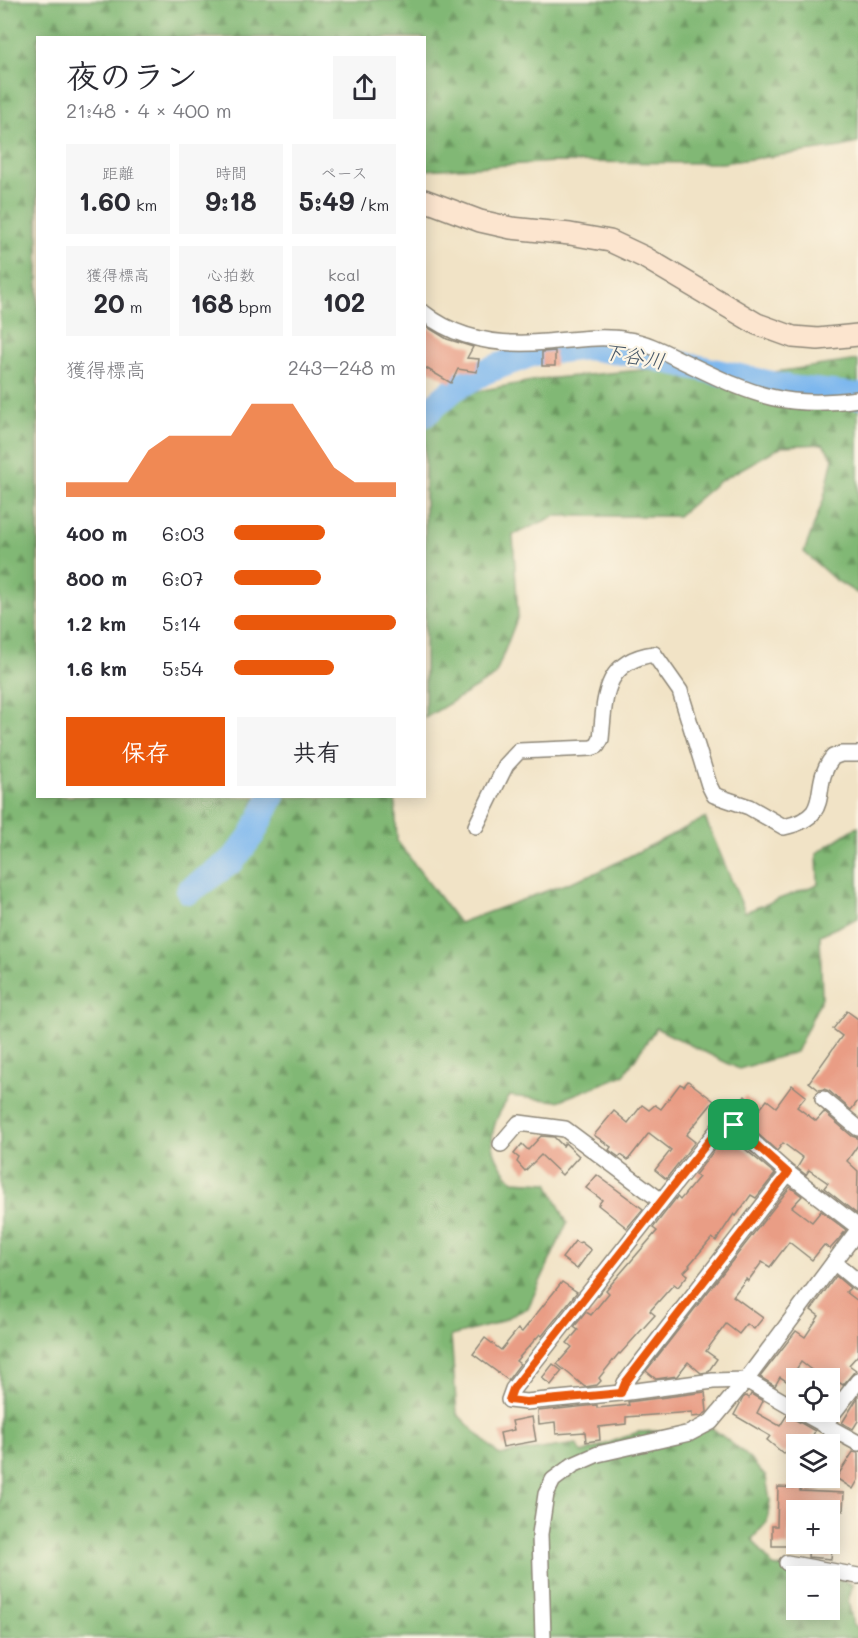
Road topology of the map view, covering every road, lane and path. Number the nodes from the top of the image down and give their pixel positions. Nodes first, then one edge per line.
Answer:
1 (426, 201) edge
2 (426, 314) edge
3 (858, 336) edge
4 (858, 399) edge
5 (858, 754) edge
6 (476, 826) dead end
7 (823, 1099) dead end
8 (858, 1128) edge
9 (501, 1144) dead end
10 (788, 1173) junction
11 (660, 1200) junction
12 (858, 1228) edge
13 (834, 1262) junction
14 (858, 1282) edge
15 (746, 1380) junction
16 (858, 1381) edge
17 (621, 1393) junction
18 (786, 1403) edge
19 (819, 1422) edge
20 (824, 1425) junction
21 (858, 1443) edge
22 (787, 1563) dead end
23 (858, 1576) edge
24 (543, 1638) edge

1 - 3 street
2 - 4 street
5 - 6 street
7 - 8 street
9 - 11 street
10 - 11 street
10 - 12 street
10 - 17 street
11 - 17 street
12 - 13 street
13 - 14 street
13 - 15 street
15 - 17 street
15 - 18 street
15 - 24 street
16 - 20 street
19 - 20 street
20 - 21 street
22 - 23 street

